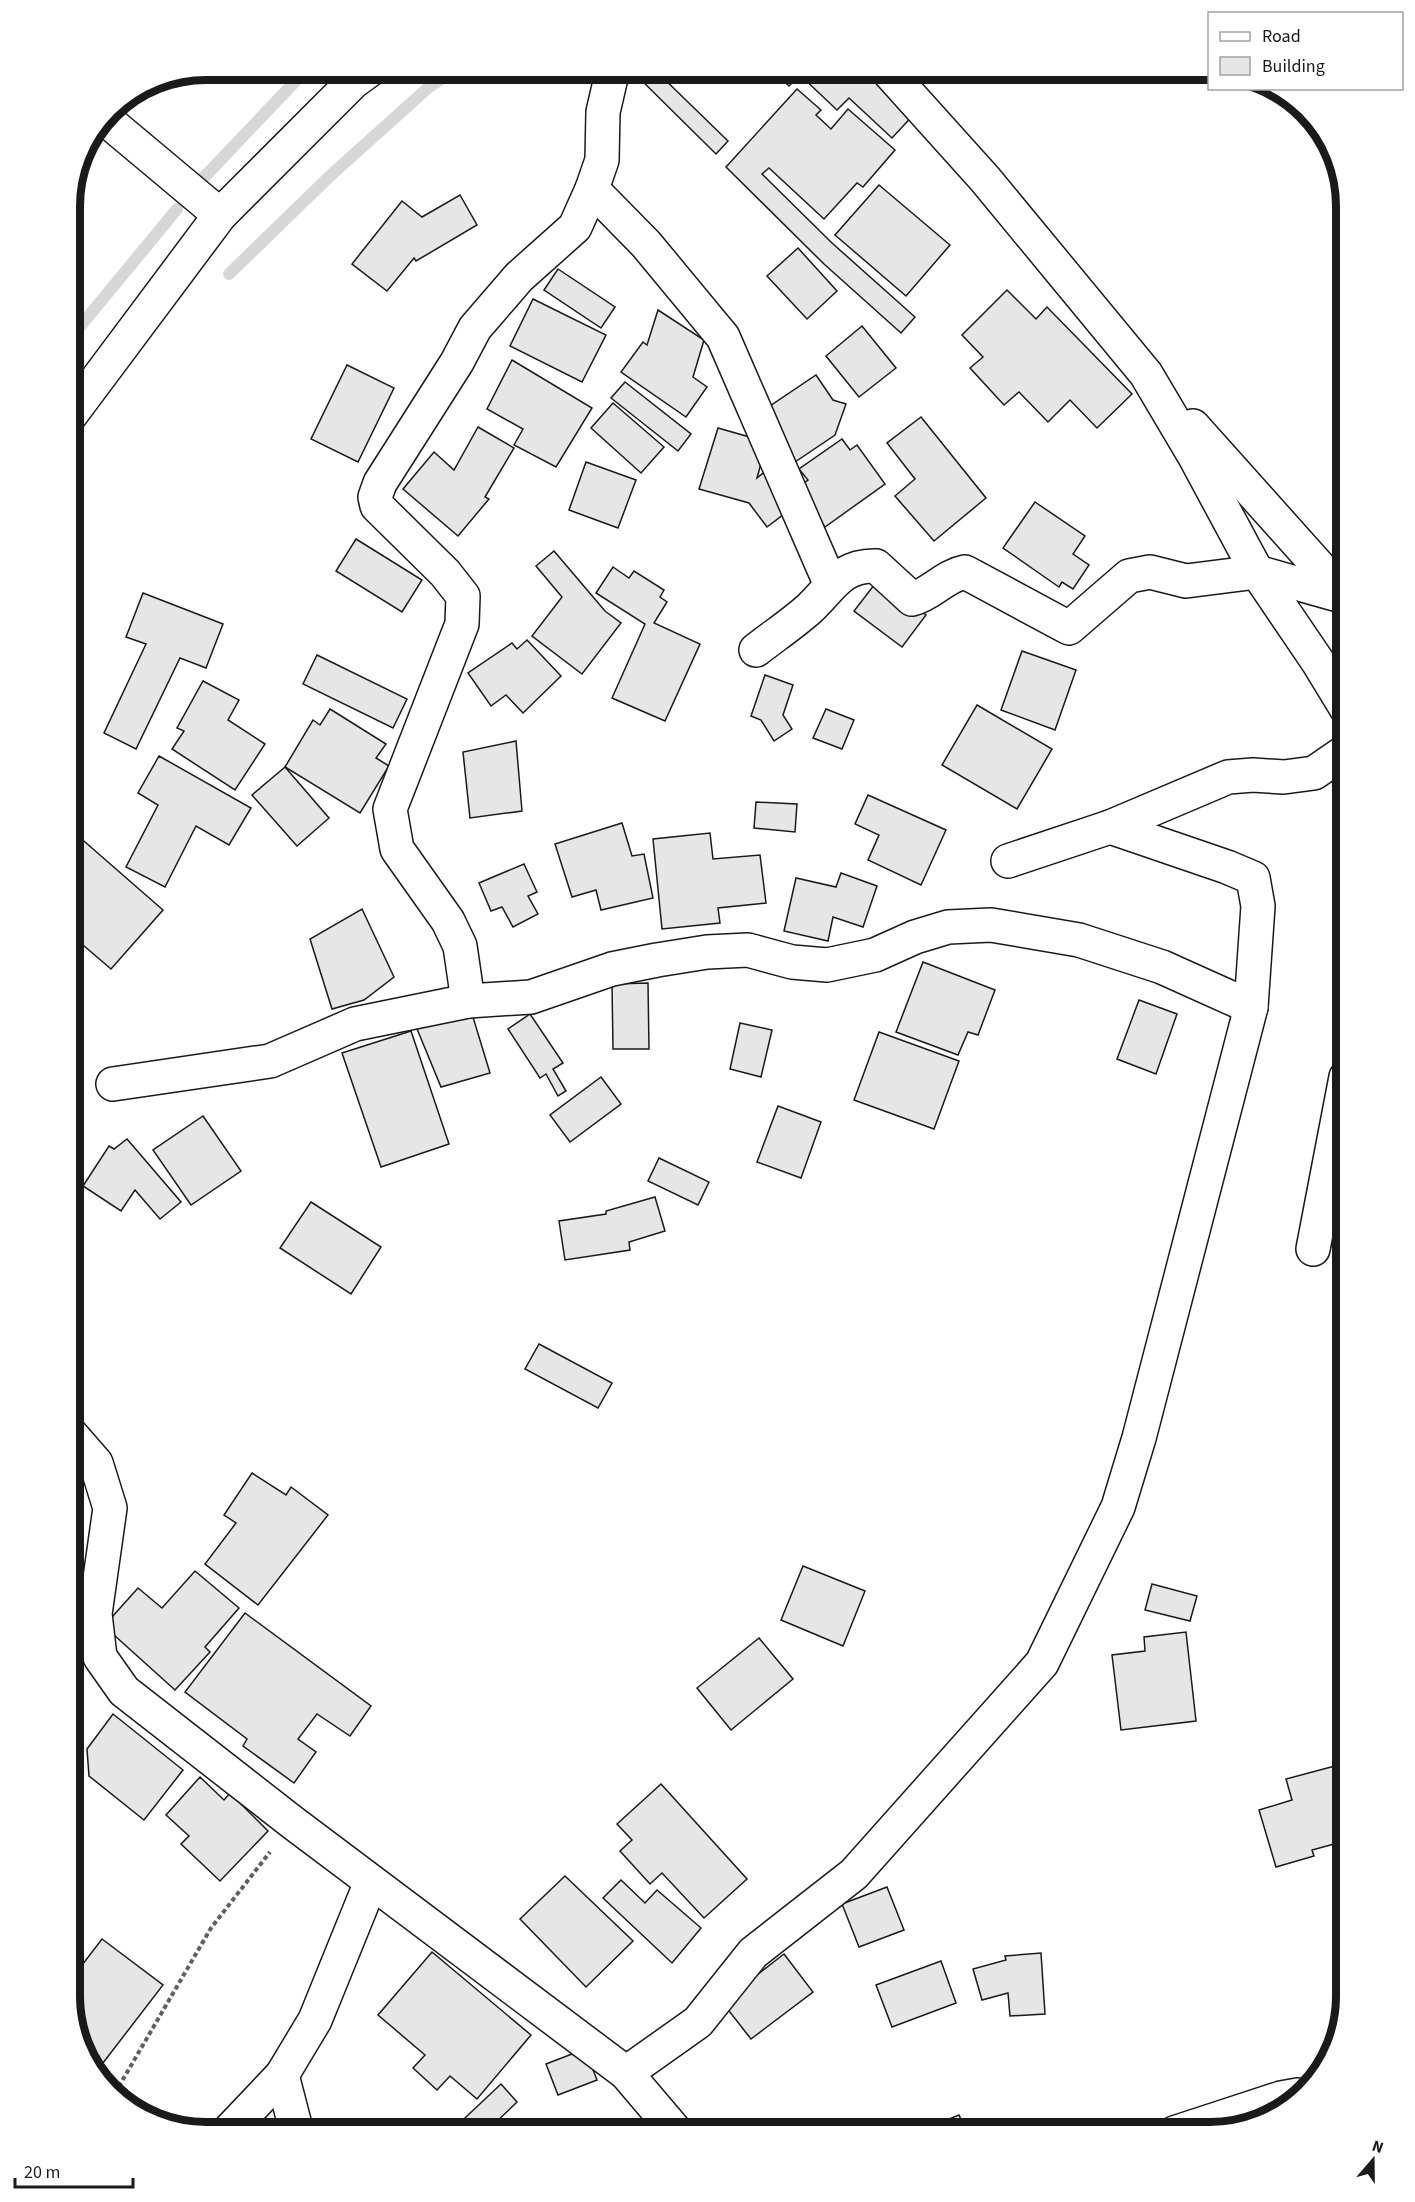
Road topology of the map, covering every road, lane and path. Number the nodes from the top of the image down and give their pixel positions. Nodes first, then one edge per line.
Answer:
1 (356, 80) edge
2 (611, 80) edge
3 (896, 80) edge
4 (110, 123) edge
5 (592, 189) junction
6 (220, 215) junction
7 (1146, 374) junction
8 (80, 402) edge
9 (1257, 572) junction
10 (830, 584) junction
11 (1336, 587) edge
12 (1336, 594) edge
13 (756, 650) dead end
14 (1336, 692) edge
15 (1336, 758) edge
16 (1110, 827) junction
17 (1008, 861) dead end
18 (468, 1001) junction
19 (1251, 1007) junction
20 (113, 1084) dead end
21 (1336, 1129) edge
22 (1313, 1248) dead end
23 (80, 1445) edge
24 (292, 1822) junction
25 (371, 1882) junction
26 (626, 2073) junction
27 (282, 2075) junction
28 (118, 2087) edge
29 (1276, 2104) edge
30 (237, 2122) edge
31 (294, 2122) edge
32 (668, 2122) edge
33 (1213, 2122) edge

1 - 6 street
2 - 5 street
3 - 7 street
4 - 6 street
5 - 10 street
5 - 18 street
6 - 8 street
7 - 9 street
7 - 11 street
9 - 10 street
9 - 12 street
9 - 14 street
10 - 13 street
15 - 16 street
16 - 17 street
16 - 19 street
18 - 19 street
18 - 20 street
19 - 26 street
21 - 22 street
23 - 24 street
24 - 25 street
24 - 28 path
25 - 26 street
25 - 27 street
26 - 32 street
27 - 30 street
27 - 31 street
29 - 33 street

